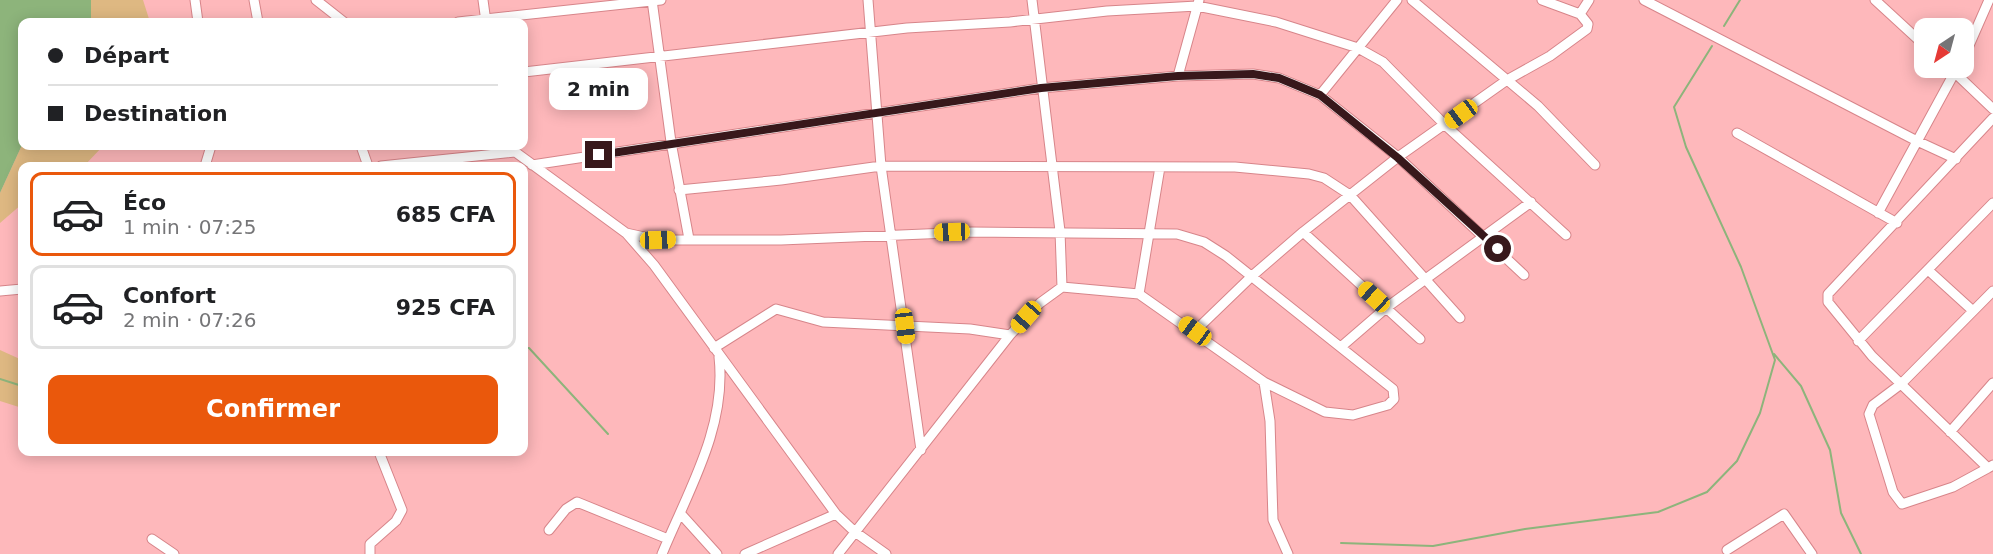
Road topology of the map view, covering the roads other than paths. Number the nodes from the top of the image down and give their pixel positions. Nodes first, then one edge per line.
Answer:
1 (195, 0) edge
2 (254, 0) edge
3 (316, 0) edge
4 (483, 0) edge
5 (655, 0) edge
6 (868, 0) edge
7 (1032, 0) edge
8 (1396, 0) edge
9 (1412, 0) edge
10 (1542, 0) edge
11 (1589, 0) edge
12 (1644, 0) edge
13 (1875, 0) edge
14 (1989, 0) edge
15 (1198, 3) edge
16 (1580, 15) junction
17 (1033, 17) junction
18 (197, 18) edge
19 (257, 18) edge
20 (339, 18) edge
21 (486, 18) edge
22 (510, 18) edge
23 (870, 33) junction
24 (1974, 34) edge
25 (1914, 36) edge
26 (1358, 48) junction
27 (658, 55) junction
28 (528, 71) edge
29 (1178, 76) junction
30 (1948, 78) edge
31 (1962, 78) edge
32 (1507, 80) junction
33 (1041, 88) junction
34 (1320, 95) junction
35 (1993, 109) edge
36 (876, 112) junction
37 (1993, 118) edge
38 (1445, 125) junction
39 (1737, 133) dead end
40 (1917, 141) junction
41 (671, 142) junction
42 (505, 150) edge
43 (512, 150) edge
44 (1398, 158) junction
45 (1956, 159) junction
46 (428, 162) edge
47 (532, 165) junction
48 (1595, 165) dead end
49 (881, 166) junction
50 (1160, 166) junction
51 (1052, 167) junction
52 (679, 190) junction
53 (1350, 195) junction
54 (1531, 202) junction
55 (1993, 203) edge
56 (1878, 213) junction
57 (1897, 224) junction
58 (1060, 231) junction
59 (1147, 232) junction
60 (1303, 232) junction
61 (626, 234) junction
62 (891, 234) junction
63 (1566, 236) dead end
64 (1485, 237) junction
65 (689, 239) junction
66 (1928, 270) junction
67 (1524, 275) dead end
68 (1252, 276) junction
69 (1425, 280) junction
70 (1062, 287) junction
71 (18, 289) edge
72 (0, 291) edge
73 (1993, 291) edge
74 (1139, 294) junction
75 (1386, 308) junction
76 (1972, 310) junction
77 (1460, 318) dead end
78 (905, 326) junction
79 (1195, 331) junction
80 (1010, 335) junction
81 (1420, 339) dead end
82 (1858, 341) junction
83 (1342, 346) junction
84 (716, 351) junction
85 (1263, 382) junction
86 (1993, 383) edge
87 (1901, 384) junction
88 (1950, 432) junction
89 (921, 450) junction
90 (381, 456) edge
91 (1991, 467) edge
92 (680, 513) junction
93 (836, 514) junction
94 (549, 530) dead end
95 (855, 532) junction
96 (152, 538) dead end
97 (668, 539) junction
98 (1727, 550) dead end
99 (174, 554) edge
100 (370, 554) edge
101 (662, 554) edge
102 (717, 554) edge
103 (745, 554) edge
104 (838, 554) edge
105 (886, 554) edge
106 (1288, 554) edge
107 (1812, 554) edge

1 - 18 street
2 - 19 street
3 - 20 street
4 - 21 street
5 - 22 street
5 - 27 street
6 - 23 street
7 - 17 street
8 - 26 street
9 - 32 street
10 - 16 street
11 - 16 street
12 - 40 street
13 - 25 street
14 - 24 street
15 - 17 street
15 - 26 street
15 - 29 street
16 - 32 street
17 - 23 street
17 - 33 street
23 - 27 street
23 - 36 street
26 - 34 street
26 - 38 street
27 - 28 street
27 - 41 street
29 - 33 street
29 - 34 street
30 - 40 street
31 - 35 street
32 - 38 street
32 - 48 street
33 - 36 street
33 - 51 street
34 - 44 street
36 - 41 street
36 - 49 street
37 - 45 street
38 - 44 street
38 - 54 street
39 - 56 street
40 - 45 street
40 - 56 street
41 - 47 street
41 - 52 street
42 - 46 street
43 - 47 street
44 - 53 street
44 - 64 street
45 - 57 street
47 - 61 street
49 - 51 street
49 - 52 street
49 - 62 street
50 - 51 street
50 - 53 street
50 - 59 street
51 - 58 street
52 - 65 street
53 - 60 street
53 - 69 street
54 - 63 street
54 - 64 street
55 - 66 street
56 - 57 street
57 - 82 street
58 - 59 street
58 - 62 street
58 - 70 street
59 - 68 street
59 - 74 street
60 - 68 street
60 - 75 street
61 - 65 street
61 - 84 street
62 - 65 street
62 - 78 street
64 - 67 street
64 - 69 street
66 - 76 street
66 - 82 street
68 - 79 street
68 - 83 street
69 - 75 street
69 - 77 street
70 - 74 street
70 - 80 street
71 - 72 street
73 - 76 street
74 - 79 street
75 - 81 street
75 - 83 street
76 - 87 street
78 - 80 street
78 - 84 street
78 - 89 street
79 - 85 street
80 - 89 street
82 - 87 street
83 - 85 street
84 - 92 street
84 - 93 street
85 - 106 street
86 - 88 street
87 - 88 street
87 - 91 street
88 - 91 street
89 - 95 street
90 - 100 street
92 - 97 street
92 - 102 street
93 - 95 street
93 - 103 street
94 - 97 street
95 - 104 street
95 - 105 street
96 - 99 street
97 - 101 street
98 - 107 street

